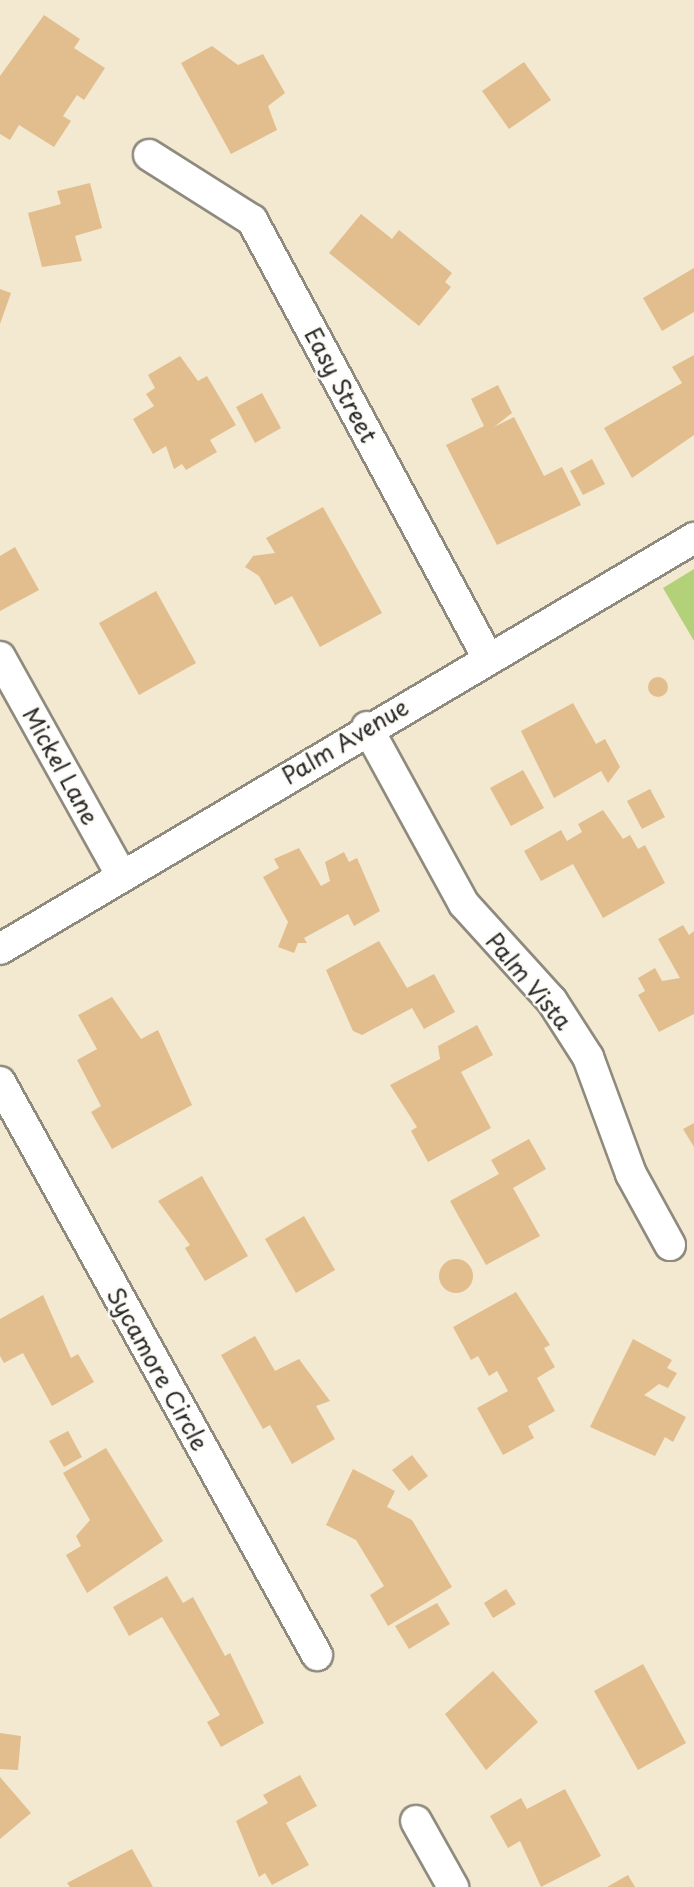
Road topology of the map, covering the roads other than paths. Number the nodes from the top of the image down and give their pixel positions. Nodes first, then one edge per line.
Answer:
1 (149, 155) dead end
2 (694, 538) edge
3 (0, 657) edge
4 (487, 657) junction
5 (367, 727) junction
6 (122, 876) junction
7 (0, 949) edge
8 (0, 1083) edge
9 (670, 1245) dead end
10 (317, 1655) dead end
11 (416, 1821) dead end
12 (453, 1887) edge

1 - 4 street, Easy Street
2 - 4 street, Palm Avenue
3 - 6 street, Mickel Lane
4 - 5 street, Palm Avenue
5 - 6 street, Palm Avenue
5 - 9 street, Palm Vista
6 - 7 street, Palm Avenue
8 - 10 street, Sycamore Circle
11 - 12 street

